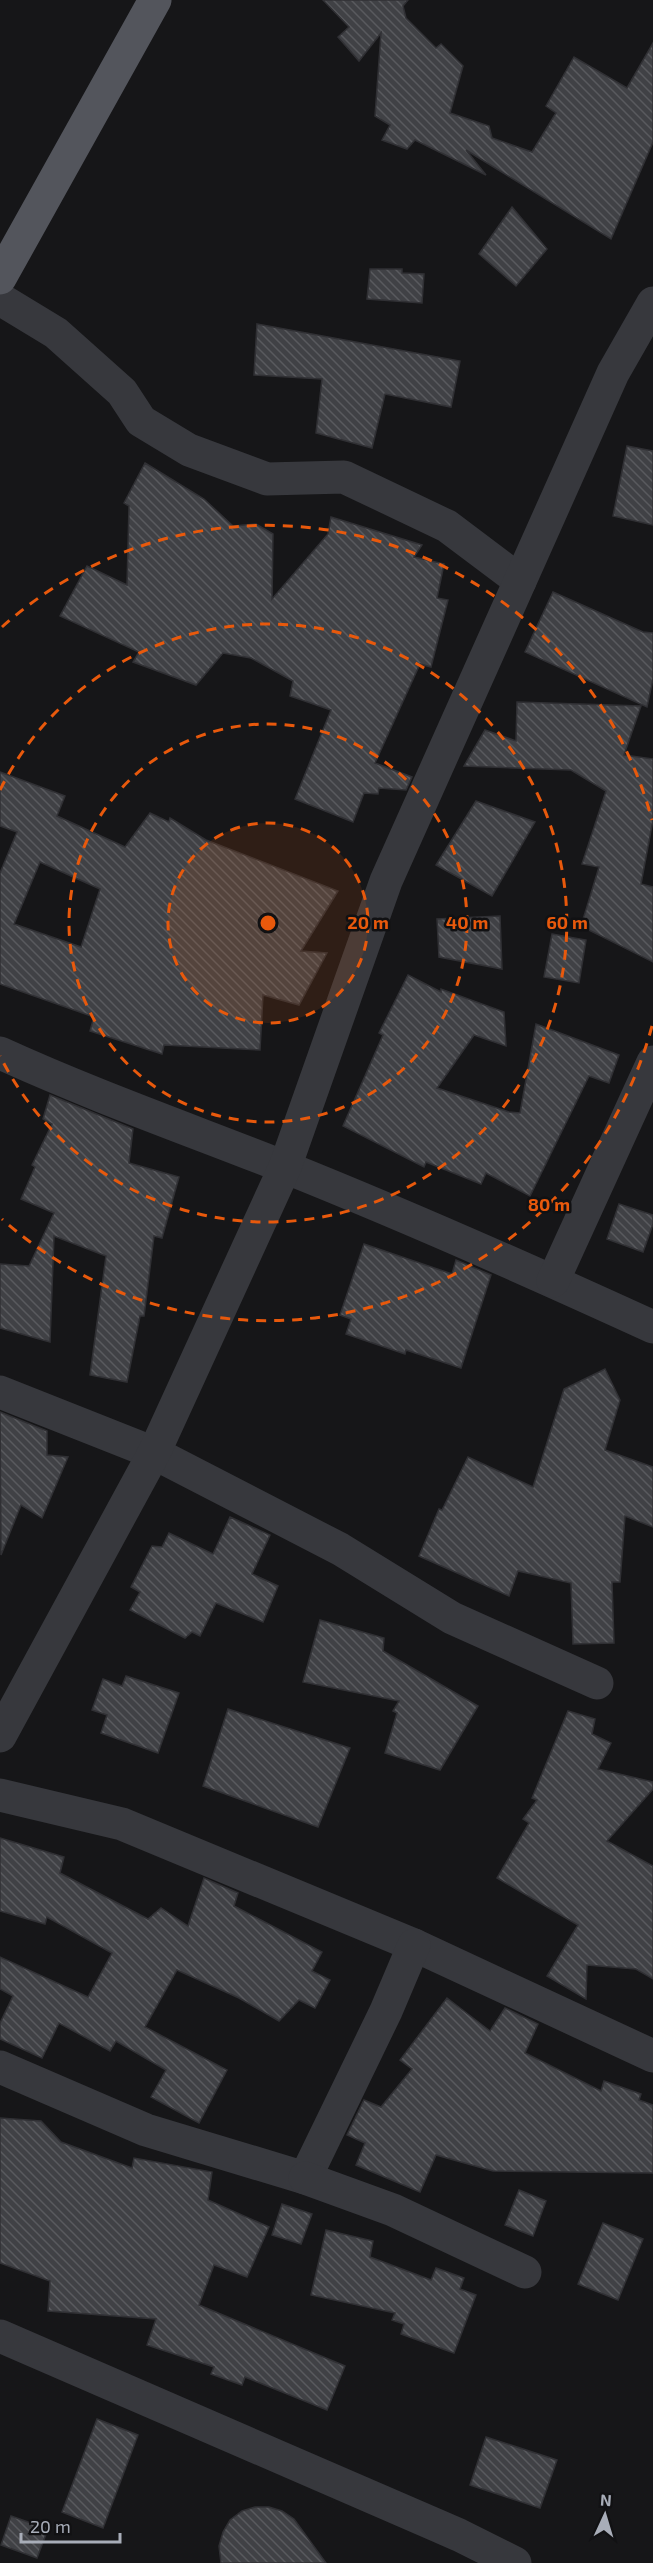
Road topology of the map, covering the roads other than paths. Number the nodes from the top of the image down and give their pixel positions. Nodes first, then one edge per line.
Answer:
1 (155, 0) edge
2 (0, 278) edge
3 (0, 299) edge
4 (653, 303) edge
5 (520, 581) junction
6 (0, 1053) edge
7 (653, 1062) edge
8 (285, 1167) junction
9 (553, 1281) junction
10 (653, 1327) edge
11 (0, 1392) edge
12 (154, 1453) junction
13 (597, 1683) dead end
14 (0, 1736) edge
15 (0, 1795) edge
16 (414, 1945) junction
17 (653, 2056) edge
18 (0, 2067) edge
19 (305, 2178) junction
20 (525, 2272) dead end
21 (0, 2336) edge
22 (515, 2563) edge

1 - 2 main road
3 - 5 street
4 - 5 street
5 - 8 street
6 - 8 street
7 - 9 street
8 - 9 street
8 - 12 street
9 - 10 street
11 - 12 street
12 - 13 street
12 - 14 street
15 - 16 street
16 - 17 street
16 - 19 street
18 - 19 street
19 - 20 street
21 - 22 street

